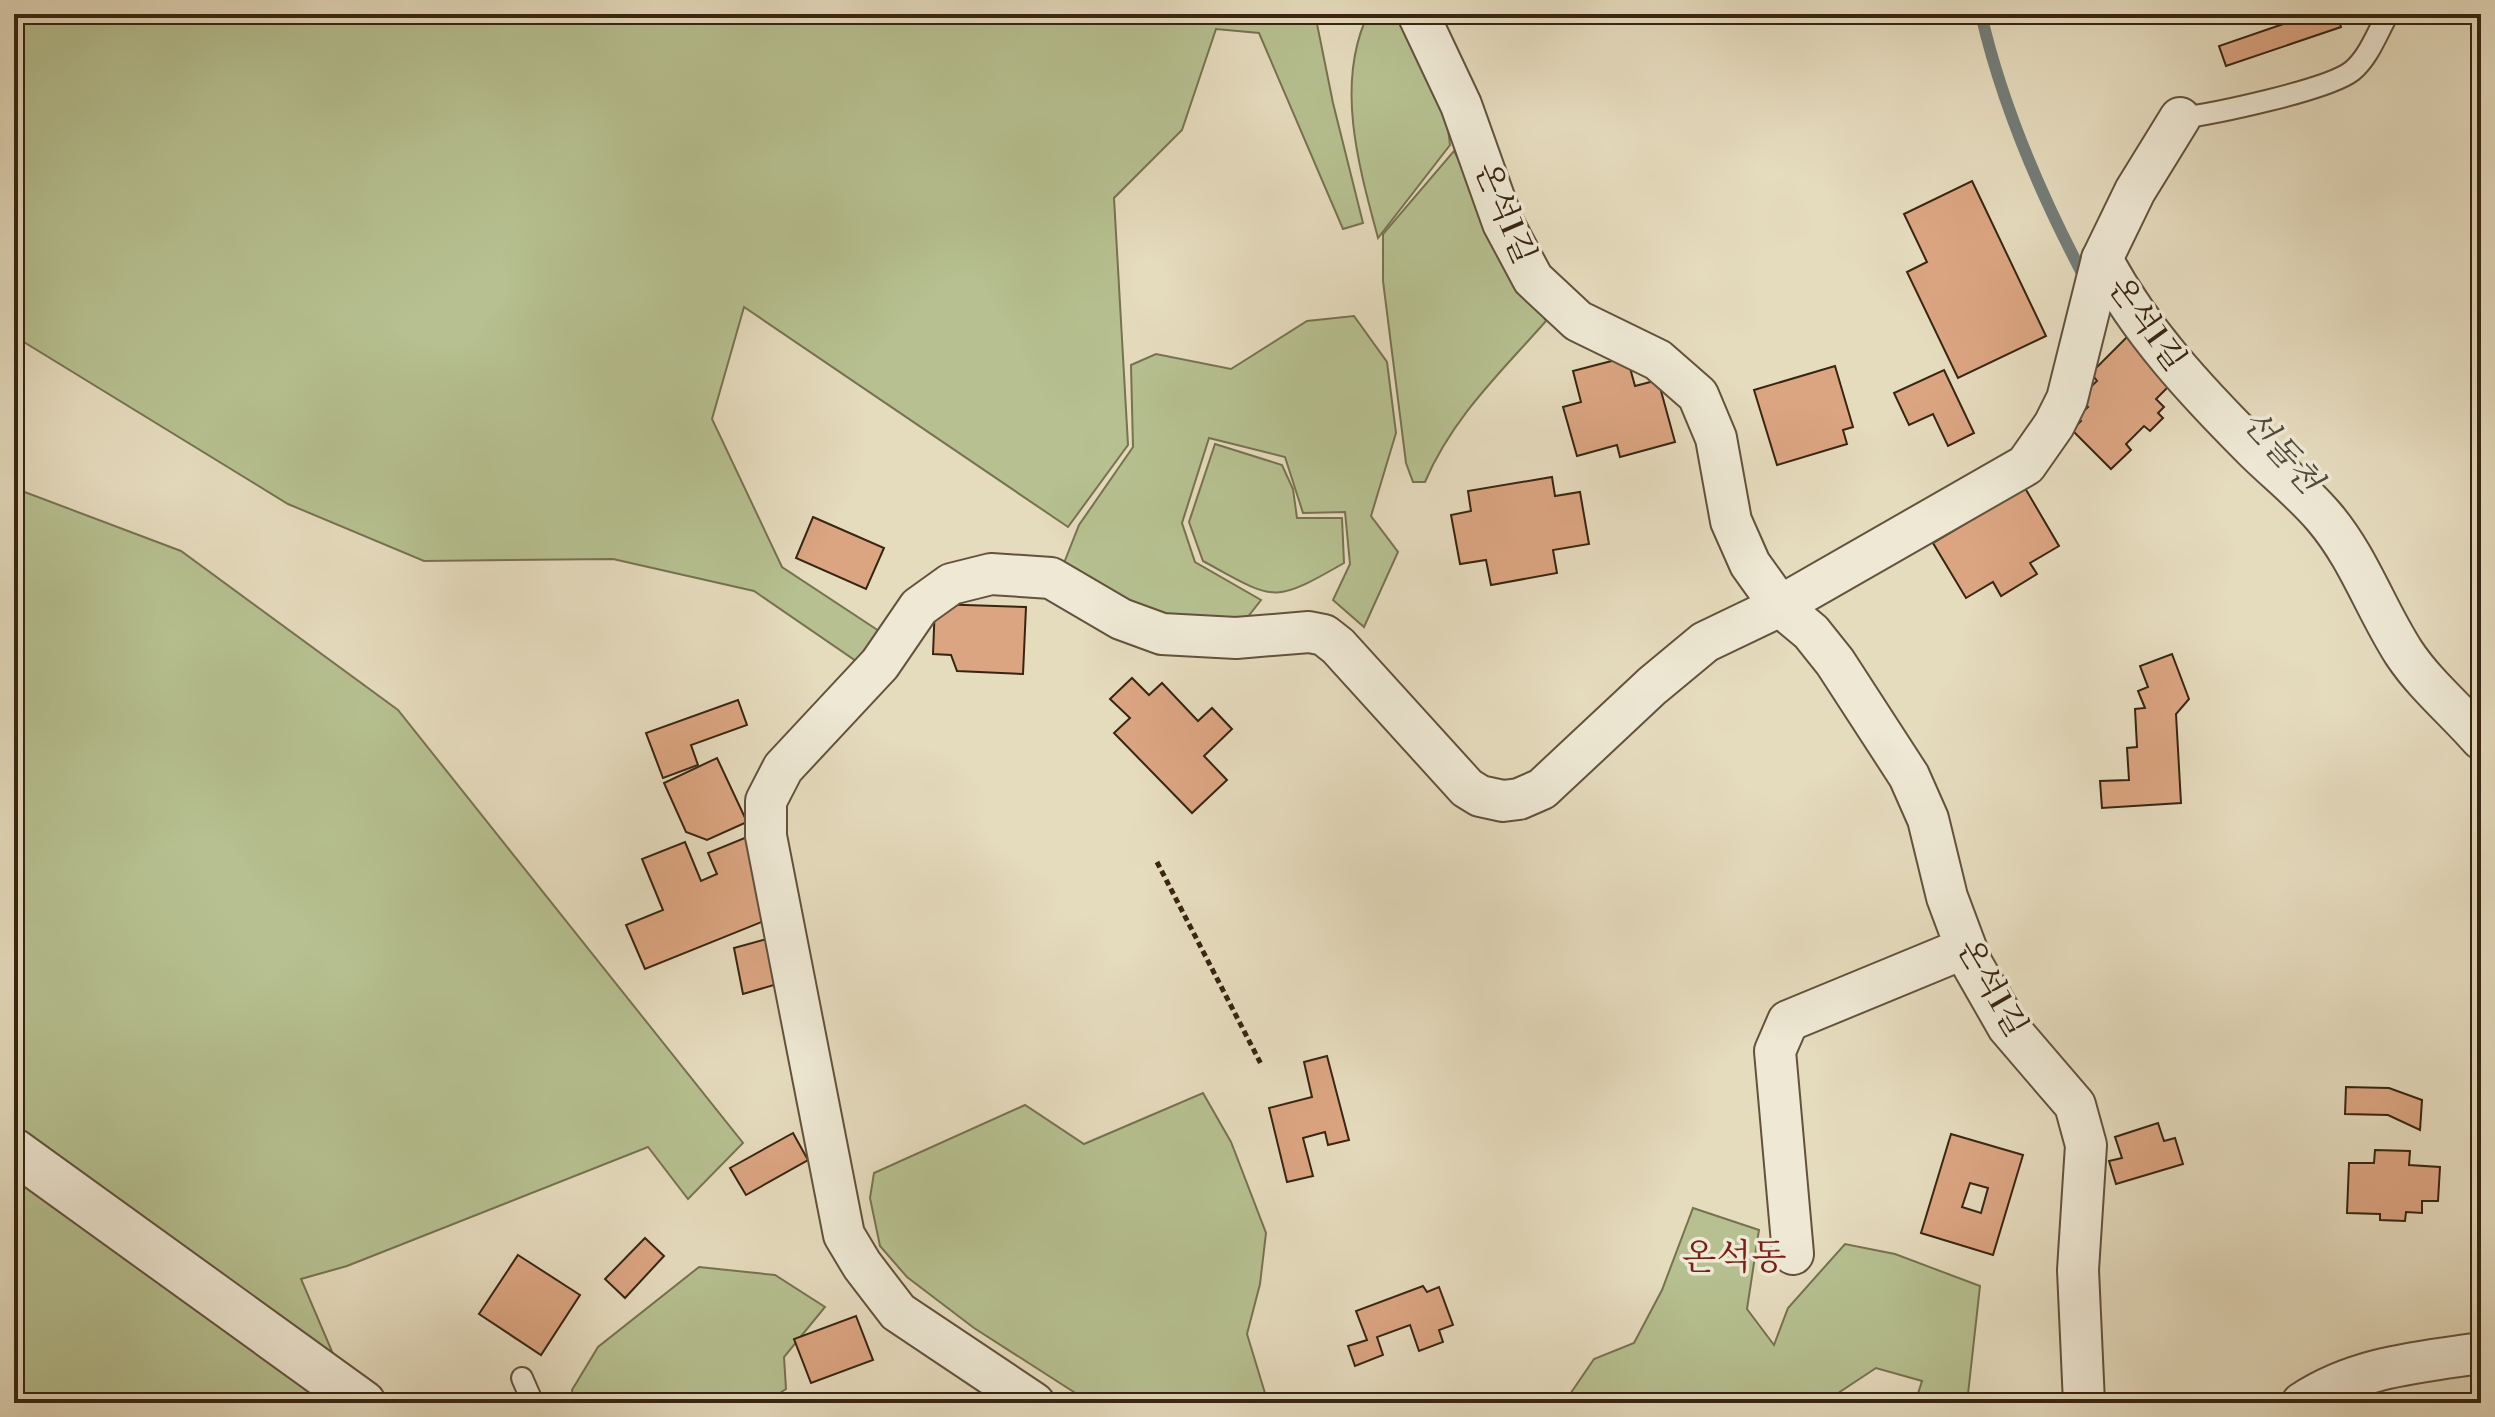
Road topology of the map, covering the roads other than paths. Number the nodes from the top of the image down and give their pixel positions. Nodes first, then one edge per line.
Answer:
1 (1418, 14) edge
2 (2388, 14) edge
3 (2180, 118) joint
4 (2102, 259) junction
5 (1780, 606) junction
6 (2481, 739) edge
7 (1965, 948) junction
8 (14, 1151) edge
9 (1793, 1254) dead end
10 (2481, 1353) edge
11 (522, 1378) dead end
12 (363, 1403) edge
13 (533, 1403) edge
14 (1034, 1403) edge
15 (2084, 1403) edge
16 (2302, 1403) edge

1 - 5 street, 온석1길
2 - 3 lane
3 - 4 street
4 - 5 street, 온석1길
4 - 6 street, 온석1길
5 - 7 street, 온석1길
5 - 14 street
7 - 9 street
7 - 15 street, 온석1길
8 - 12 street
10 - 16 street
11 - 13 lane

